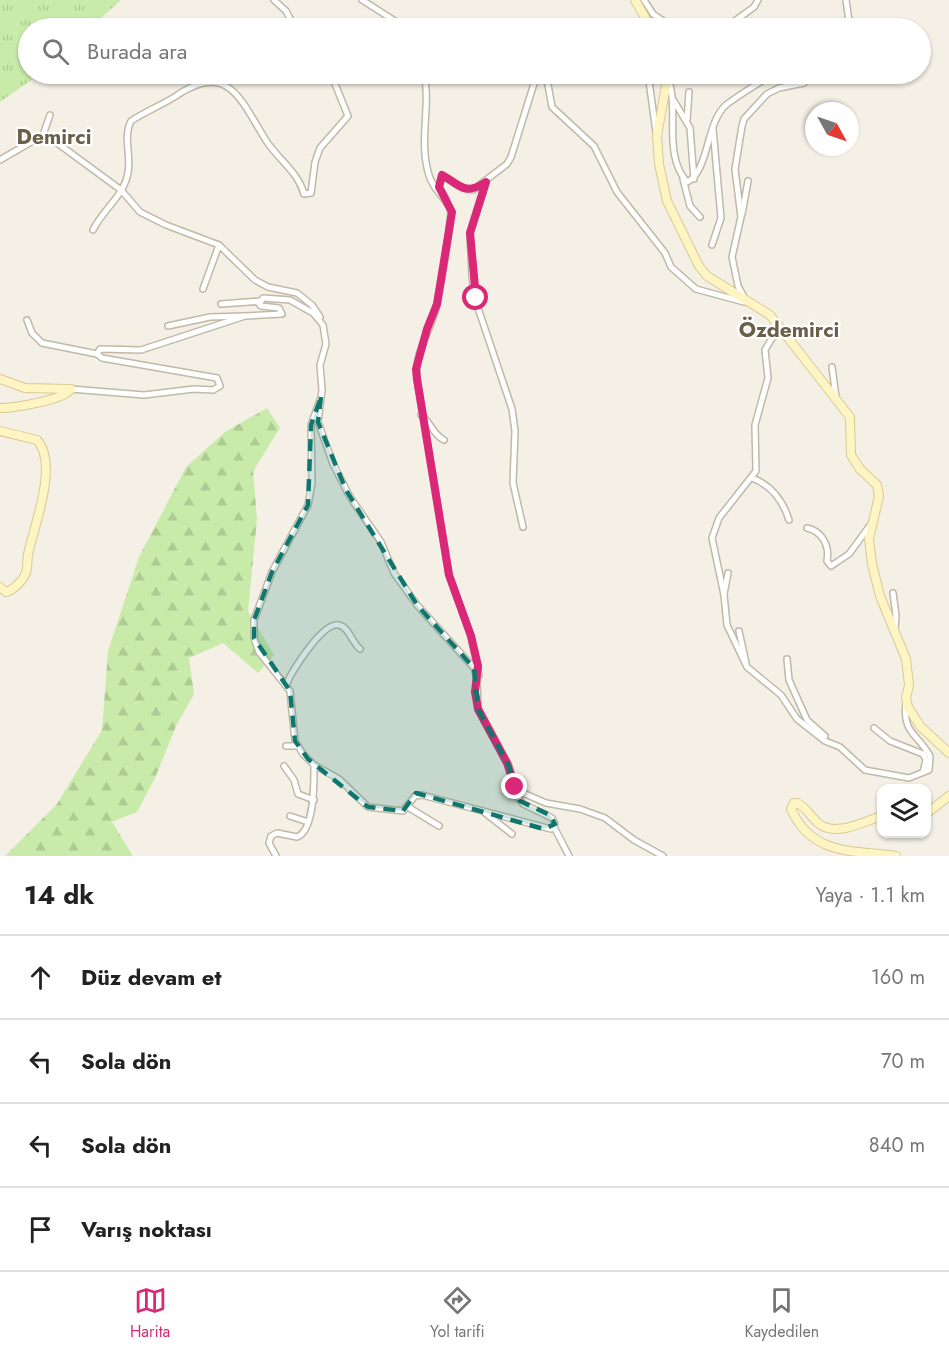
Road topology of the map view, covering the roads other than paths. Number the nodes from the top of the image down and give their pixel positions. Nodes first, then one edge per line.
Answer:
1 (274, 0) edge
2 (362, 0) edge
3 (635, 0) edge
4 (644, 0) edge
5 (758, 0) edge
6 (846, 0) edge
7 (290, 18) edge
8 (390, 18) edge
9 (645, 18) edge
10 (659, 18) edge
11 (739, 18) edge
12 (849, 18) edge
13 (192, 84) edge
14 (223, 84) edge
15 (335, 84) edge
16 (424, 84) edge
17 (534, 84) edge
18 (548, 84) edge
19 (649, 84) edge
20 (667, 84) edge
21 (670, 84) edge
22 (757, 84) edge
23 (800, 84) edge
24 (689, 92) dead end
25 (673, 97) junction
26 (50, 115) dead end
27 (687, 122) junction
28 (713, 127) junction
29 (43, 135) junction
30 (657, 136) junction
31 (0, 160) edge
32 (683, 177) junction
33 (694, 179) junction
34 (748, 181) dead end
35 (486, 182) junction
36 (121, 189) junction
37 (449, 206) junction
38 (741, 217) junction
39 (700, 218) dead end
40 (93, 230) dead end
41 (219, 245) junction
42 (712, 245) dead end
43 (203, 289) dead end
44 (261, 301) junction
45 (748, 303) junction
46 (221, 304) dead end
47 (245, 316) junction
48 (27, 320) dead end
49 (323, 325) junction
50 (168, 326) dead end
51 (783, 330) junction
52 (97, 354) junction
53 (832, 366) dead end
54 (0, 379) edge
55 (71, 389) junction
56 (321, 397) junction
57 (836, 397) junction
58 (0, 408) edge
59 (421, 415) junction
60 (0, 431) edge
61 (444, 440) dead end
62 (752, 478) junction
63 (876, 517) junction
64 (789, 520) dead end
65 (523, 527) dead end
66 (807, 528) dead end
67 (728, 573) dead end
68 (0, 587) edge
69 (893, 593) dead end
70 (724, 595) junction
71 (895, 630) junction
72 (739, 631) dead end
73 (360, 649) dead end
74 (787, 659) dead end
75 (747, 667) junction
76 (477, 682) junction
77 (286, 685) junction
78 (906, 698) junction
79 (874, 728) dead end
80 (833, 744) junction
81 (286, 746) dead end
82 (297, 746) junction
83 (949, 753) edge
84 (314, 765) junction
85 (284, 766) dead end
86 (922, 774) junction
87 (516, 790) junction
88 (949, 796) edge
89 (314, 800) junction
90 (408, 807) junction
91 (478, 808) junction
92 (931, 811) edge
93 (290, 816) dead end
94 (877, 818) edge
95 (308, 822) junction
96 (439, 826) dead end
97 (554, 827) junction
98 (512, 834) dead end
99 (276, 856) edge
100 (569, 856) edge
101 (663, 856) edge
102 (896, 856) edge

1 - 7 street
2 - 8 street
3 - 9 street
4 - 10 street
5 - 11 street
6 - 12 street
13 - 36 street
14 - 15 street
16 - 37 street
17 - 35 street
18 - 45 street
19 - 30 street
20 - 30 street
21 - 25 street
22 - 28 street
23 - 38 street
24 - 27 street
25 - 27 street
25 - 32 street
26 - 29 street
27 - 33 street
28 - 33 street
28 - 42 street
29 - 31 street
29 - 36 street
30 - 45 street
32 - 33 street
32 - 39 street
34 - 38 street
35 - 37 street
35 - 65 street
36 - 40 street
36 - 41 street
37 - 59 street
38 - 45 street
41 - 43 street
41 - 49 street
44 - 46 street
44 - 47 street
44 - 49 street
45 - 51 street
47 - 50 street
47 - 52 street
48 - 52 street
49 - 56 street
51 - 57 street
51 - 62 street
52 - 55 street
53 - 57 street
54 - 55 street
55 - 58 street
56 - 76 street
56 - 77 street
57 - 63 street
59 - 61 street
59 - 76 street
60 - 68 street
62 - 64 street
62 - 70 street
63 - 66 street
63 - 71 street
67 - 70 street
69 - 71 street
70 - 75 street
71 - 78 street
72 - 75 street
73 - 77 street
74 - 80 street
75 - 80 street
76 - 87 street
77 - 82 street
78 - 83 street
78 - 86 street
79 - 86 street
80 - 86 street
81 - 82 street
82 - 84 street
84 - 89 street
84 - 90 street
85 - 89 street
87 - 97 street
87 - 101 street
88 - 92 street
89 - 95 street
90 - 91 street
90 - 96 street
91 - 97 street
91 - 98 street
93 - 95 street
94 - 102 street
95 - 99 street
97 - 100 street

